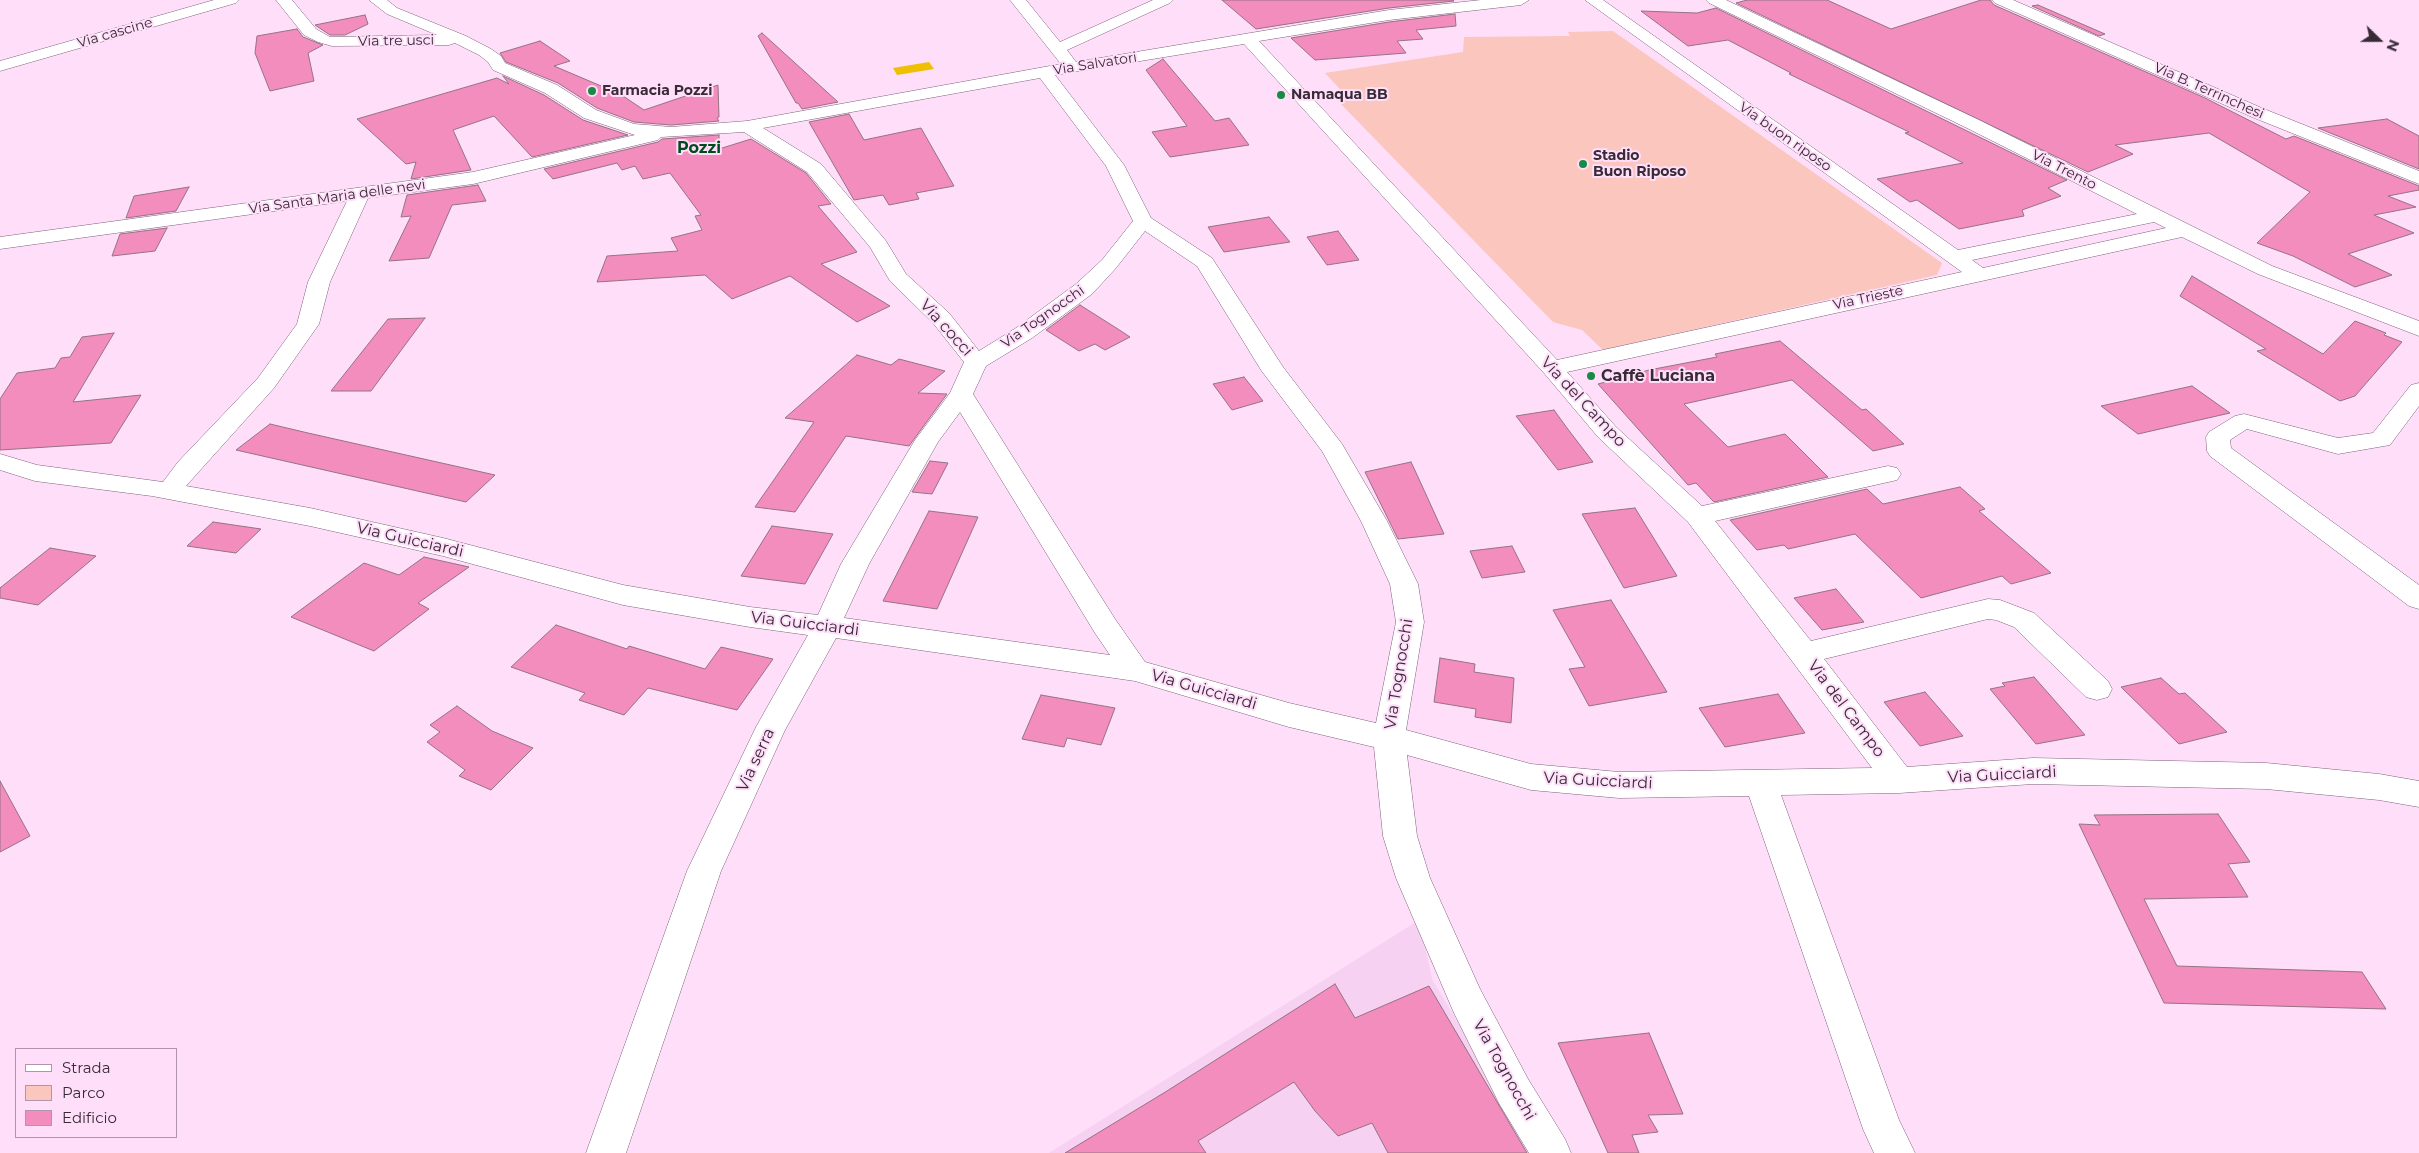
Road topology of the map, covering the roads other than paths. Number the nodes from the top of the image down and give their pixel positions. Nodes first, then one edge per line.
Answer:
1 (230, 0) edge
2 (284, 0) edge
3 (377, 0) edge
4 (1018, 0) edge
5 (1165, 0) edge
6 (1519, 0) edge
7 (1592, 0) edge
8 (1714, 0) edge
9 (2000, 0) edge
10 (460, 39) junction
11 (1248, 39) junction
12 (1059, 48) junction
13 (0, 66) edge
14 (1072, 67) junction
15 (1044, 72) junction
16 (747, 126) junction
17 (671, 132) junction
18 (2419, 178) edge
19 (360, 194) junction
20 (2156, 216) junction
21 (1143, 221) junction
22 (2185, 230) junction
23 (0, 243) edge
24 (1955, 258) junction
25 (1978, 274) junction
26 (2419, 330) edge
27 (976, 362) junction
28 (1552, 368) junction
29 (2419, 390) edge
30 (961, 394) junction
31 (4, 468) edge
32 (1888, 474) dead end
33 (169, 491) junction
34 (1697, 516) junction
35 (2419, 600) edge
36 (827, 628) junction
37 (1804, 652) junction
38 (1135, 670) junction
39 (2097, 689) dead end
40 (1388, 738) junction
41 (1899, 780) junction
42 (1760, 782) junction
43 (2419, 794) edge
44 (606, 1153) edge
45 (1551, 1153) edge
46 (1895, 1153) edge

1 - 13 street, Via cascine
2 - 10 street, Via tre usci
3 - 10 street
4 - 12 street
5 - 12 street
6 - 11 street, Via Salvatori
7 - 24 street, Via buon riposo
8 - 20 street, Via Trento
9 - 18 street, Via B. Terrinchesi
10 - 17 street
11 - 14 street, Via Salvatori
11 - 28 street, Via del Campo
12 - 14 street
14 - 15 street, Via Salvatori
15 - 16 street, Via Salvatori
15 - 21 street, Via Tognocchi
16 - 17 street, Via Salvatori
16 - 27 street, Via cocci
17 - 19 street, Via Santa Maria delle nevi
19 - 23 street, Via Santa Maria delle nevi
19 - 33 street
20 - 22 street, Via Trento
20 - 24 street
21 - 27 street, Via Tognocchi
21 - 40 street, Via Tognocchi
22 - 25 street, Via Trieste
22 - 26 street, Via Trento
24 - 25 street, Via buon riposo
25 - 28 street, Via Trieste
27 - 30 street, Via cocci
28 - 34 street, Via del Campo
29 - 35 street
30 - 36 street, Via serra
30 - 38 street
31 - 33 street, Via Guicciardi
32 - 34 street
33 - 36 street, Via Guicciardi
34 - 37 street, Via del Campo
36 - 38 street, Via Guicciardi
36 - 44 street, Via serra
37 - 39 street
37 - 41 street, Via del Campo
38 - 40 street, Via Guicciardi
40 - 42 street, Via Guicciardi
40 - 45 street, Via Tognocchi
41 - 42 street, Via Guicciardi
41 - 43 street, Via Guicciardi
42 - 46 street

